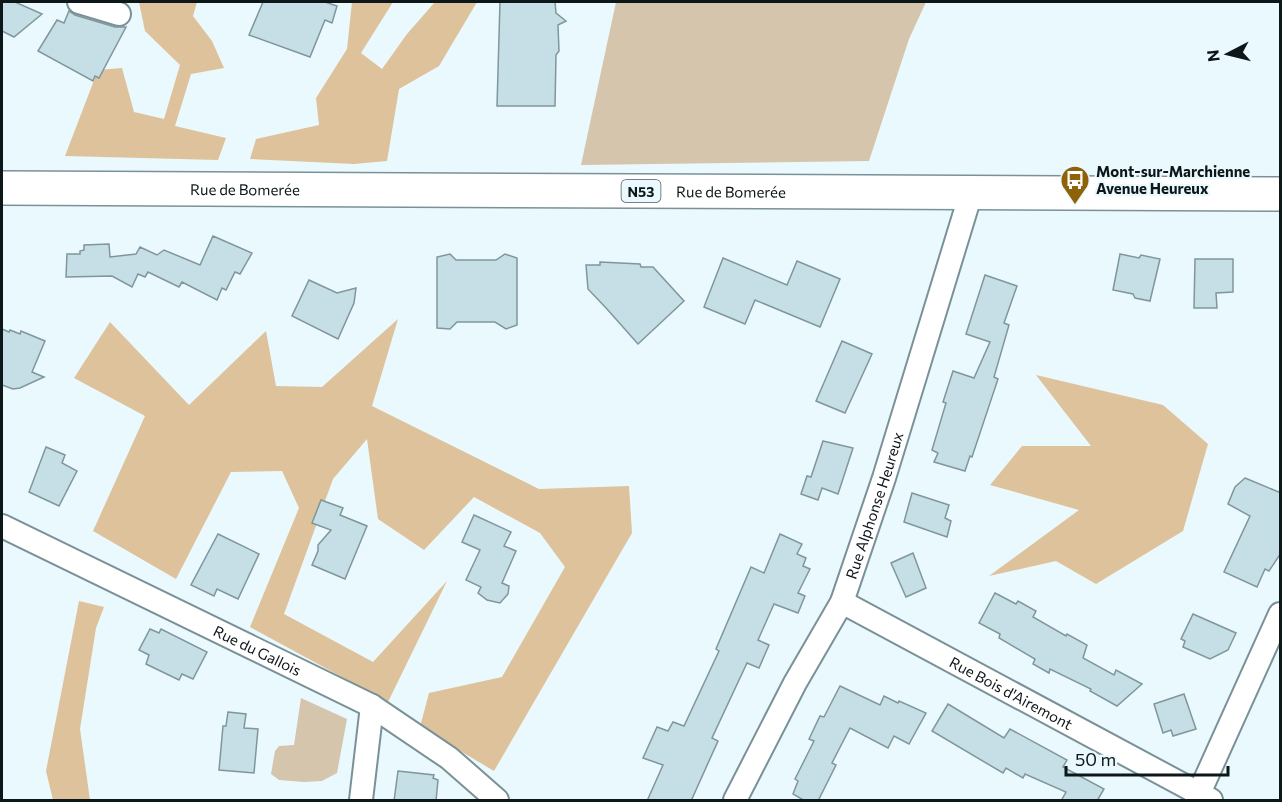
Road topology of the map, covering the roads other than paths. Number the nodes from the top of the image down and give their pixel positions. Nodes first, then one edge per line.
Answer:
1 (79, 2) edge
2 (119, 14) dead end
3 (2, 188) edge
4 (971, 193) junction
5 (1281, 194) edge
6 (2, 526) edge
7 (842, 602) junction
8 (1281, 614) edge
9 (372, 706) junction
10 (1202, 798) edge
11 (361, 801) edge
12 (497, 801) edge
13 (735, 801) edge

1 - 2 street
3 - 4 main road, Rue de Bomerée / N53
4 - 5 main road, Rue de Bomerée / N53
4 - 7 street, Rue Alphonse Heureux
6 - 9 street, Rue du Gallois
7 - 10 street, Rue Bois d'Airemont
7 - 13 street, Rue Alphonse Heureux
8 - 10 street
9 - 11 street
9 - 12 street, Rue du Gallois

